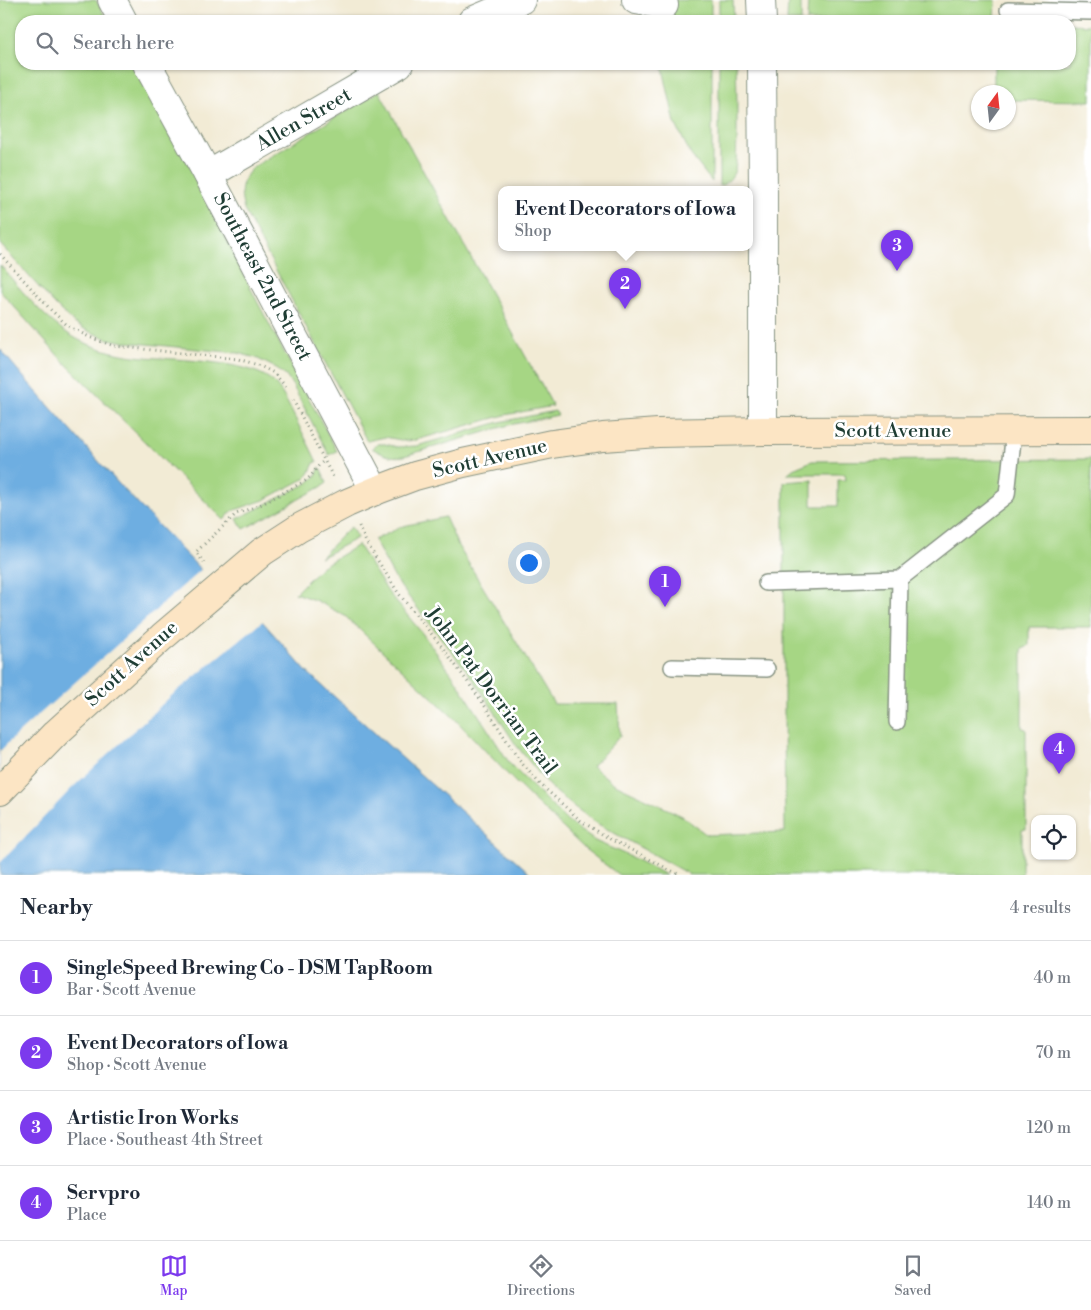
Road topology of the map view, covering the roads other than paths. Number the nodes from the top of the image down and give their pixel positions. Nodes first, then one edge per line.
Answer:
1 (112, 0) edge
2 (521, 0) edge
3 (636, 0) edge
4 (761, 0) edge
5 (664, 5) dead end
6 (1008, 10) dead end
7 (1091, 12) edge
8 (120, 15) edge
9 (486, 15) edge
10 (762, 15) edge
11 (150, 70) edge
12 (390, 70) edge
13 (762, 70) edge
14 (208, 176) junction
15 (1091, 430) edge
16 (763, 431) junction
17 (1014, 431) junction
18 (375, 491) junction
19 (900, 578) junction
20 (766, 583) dead end
21 (672, 667) dead end
22 (767, 669) dead end
23 (897, 722) dead end
24 (0, 791) edge

1 - 8 street
2 - 9 street
3 - 5 street
4 - 10 street
6 - 7 lane
11 - 14 street, Southeast 2nd Street
12 - 14 street, Allen Street
13 - 16 street
14 - 18 street, Southeast 2nd Street
15 - 17 main road, Scott Avenue
16 - 17 main road, Scott Avenue
16 - 18 main road, Scott Avenue
17 - 19 lane
18 - 24 main road, Scott Avenue
19 - 20 lane
19 - 23 lane
21 - 22 lane

